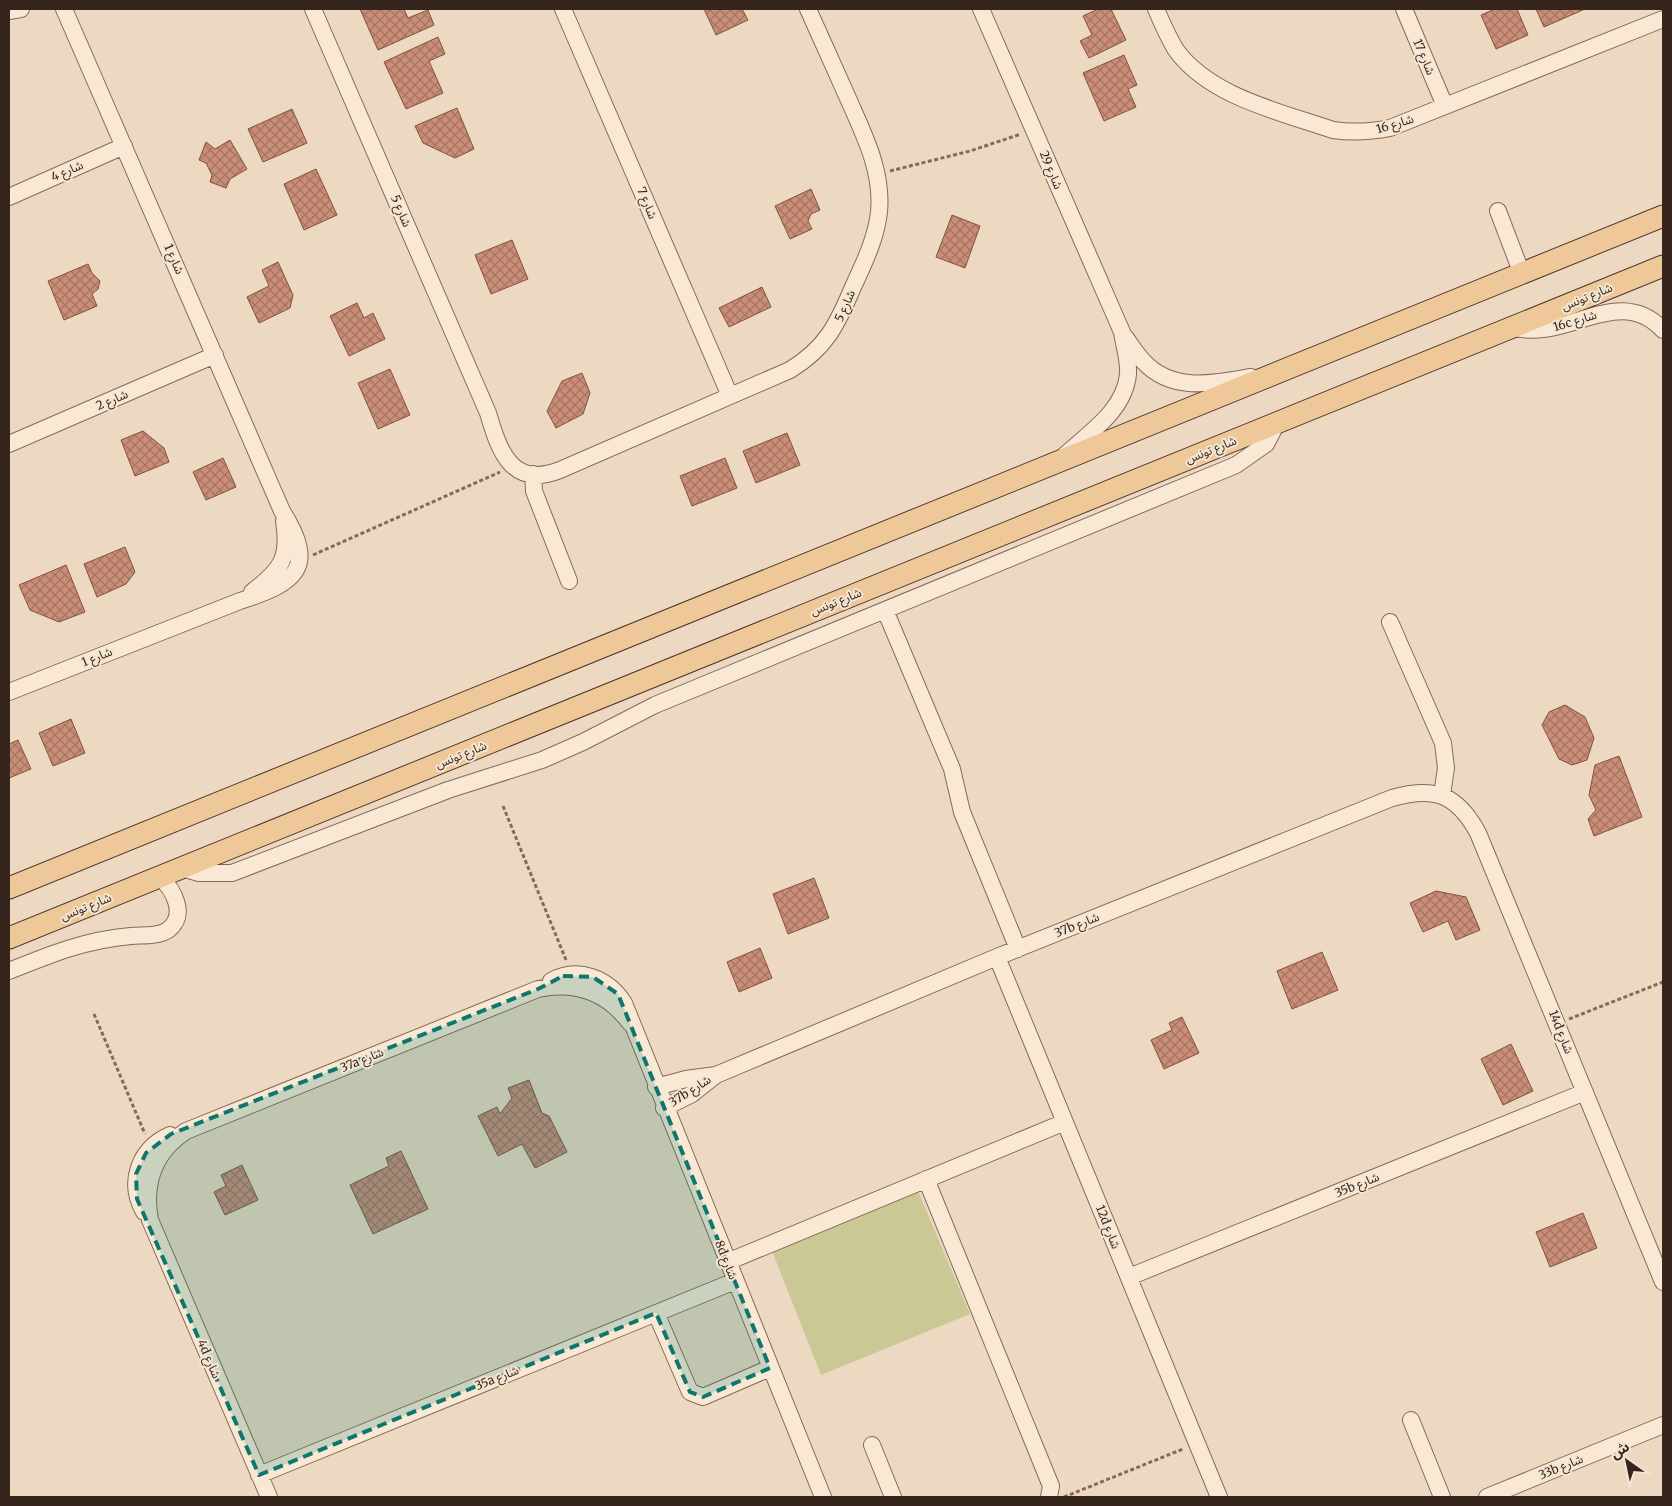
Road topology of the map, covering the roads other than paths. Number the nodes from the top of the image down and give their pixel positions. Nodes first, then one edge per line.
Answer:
1 (21, 9) edge
2 (64, 9) edge
3 (313, 9) edge
4 (563, 9) edge
5 (808, 9) edge
6 (981, 9) edge
7 (1156, 9) edge
8 (1404, 9) edge
9 (9, 11) edge
10 (1658, 16) edge
11 (1446, 106) junction
12 (124, 146) junction
13 (9, 197) edge
14 (1498, 211) dead end
15 (1663, 216) edge
16 (1663, 266) edge
17 (1522, 274) junction
18 (1511, 328) junction
19 (1663, 330) edge
20 (1122, 332) junction
21 (215, 355) junction
22 (1276, 374) junction
23 (730, 396) junction
24 (488, 413) junction
25 (1277, 423) junction
26 (9, 444) edge
27 (578, 461) junction
28 (1058, 462) junction
29 (533, 474) junction
30 (282, 511) junction
31 (569, 581) dead end
32 (240, 600) junction
33 (885, 610) junction
34 (1390, 622) dead end
35 (9, 692) edge
36 (1442, 794) junction
37 (182, 868) junction
38 (160, 876) junction
39 (9, 888) edge
40 (9, 938) edge
41 (1018, 949) junction
42 (997, 957) junction
43 (9, 971) edge
44 (591, 984) junction
45 (538, 989) junction
46 (716, 1075) junction
47 (656, 1087) junction
48 (1585, 1092) junction
49 (664, 1108) junction
50 (1065, 1122) junction
51 (186, 1131) junction
52 (145, 1169) junction
53 (926, 1179) junction
54 (727, 1262) junction
55 (1128, 1277) junction
56 (735, 1281) junction
57 (1663, 1282) edge
58 (656, 1313) junction
59 (770, 1368) junction
60 (1412, 1420) dead end
61 (1663, 1425) edge
62 (872, 1445) dead end
63 (259, 1475) junction
64 (888, 1496) edge
65 (269, 1497) edge
66 (823, 1497) edge
67 (1049, 1497) edge
68 (1219, 1497) edge
69 (1442, 1497) edge
70 (1487, 1497) edge

1 - 9 street
2 - 12 street, شارع 1
3 - 24 street, شارع 5
4 - 23 street, شارع 7
5 - 23 street, شارع 5
6 - 20 street, شارع 29
7 - 11 street, شارع 16
8 - 11 street, شارع 17
10 - 11 street, شارع 16
12 - 13 street, شارع 4
12 - 21 street, شارع 1
14 - 17 street
15 - 17 main road
16 - 18 main road, شارع تونس
17 - 22 main road
18 - 19 street, 16c شارع
18 - 25 main road, شارع تونس
20 - 22 street, شارع 29
20 - 28 street, شارع 29
21 - 26 street, شارع 2
21 - 30 street, شارع 1
22 - 28 main road
23 - 27 street, شارع 5
24 - 27 street, شارع 5
24 - 29 street, شارع 5
25 - 33 street
25 - 37 main road, شارع تونس
27 - 29 street, شارع 5
28 - 39 main road
29 - 31 street
30 - 32 street, شارع 1
30 - 32 street, شارع 1
32 - 35 street, شارع 1
33 - 37 street
33 - 41 street
34 - 36 street
36 - 41 street, 37b شارع
36 - 48 street, 14d شارع
37 - 38 main road, شارع تونس
38 - 40 main road, شارع تونس
38 - 43 street
41 - 42 street, 37b شارع
42 - 46 street, 37b شارع
42 - 50 street, 12d شارع
44 - 45 street, 37a شارع
44 - 45 street, 37a شارع
44 - 47 street, 8d شارع
45 - 51 street, 37a شارع
46 - 47 street, 37b شارع
46 - 49 street, 37b شارع
47 - 49 street, 8d شارع
48 - 55 street, 35b شارع
48 - 57 street, 14d شارع
49 - 54 street, 8d شارع
50 - 53 street
50 - 55 street, 12d شارع
51 - 52 street, 37a شارع
51 - 52 street, 37a شارع
52 - 63 street, 4d شارع
53 - 54 street
53 - 67 street
54 - 56 street, 8d شارع
55 - 68 street, 12d شارع
56 - 58 street, 35a شارع
56 - 59 street, 8d شارع
58 - 59 street
58 - 63 street, 35a شارع
59 - 66 street, 8d شارع
60 - 69 street
61 - 70 street, 33b شارع
62 - 64 street
63 - 65 street, 4d شارع

